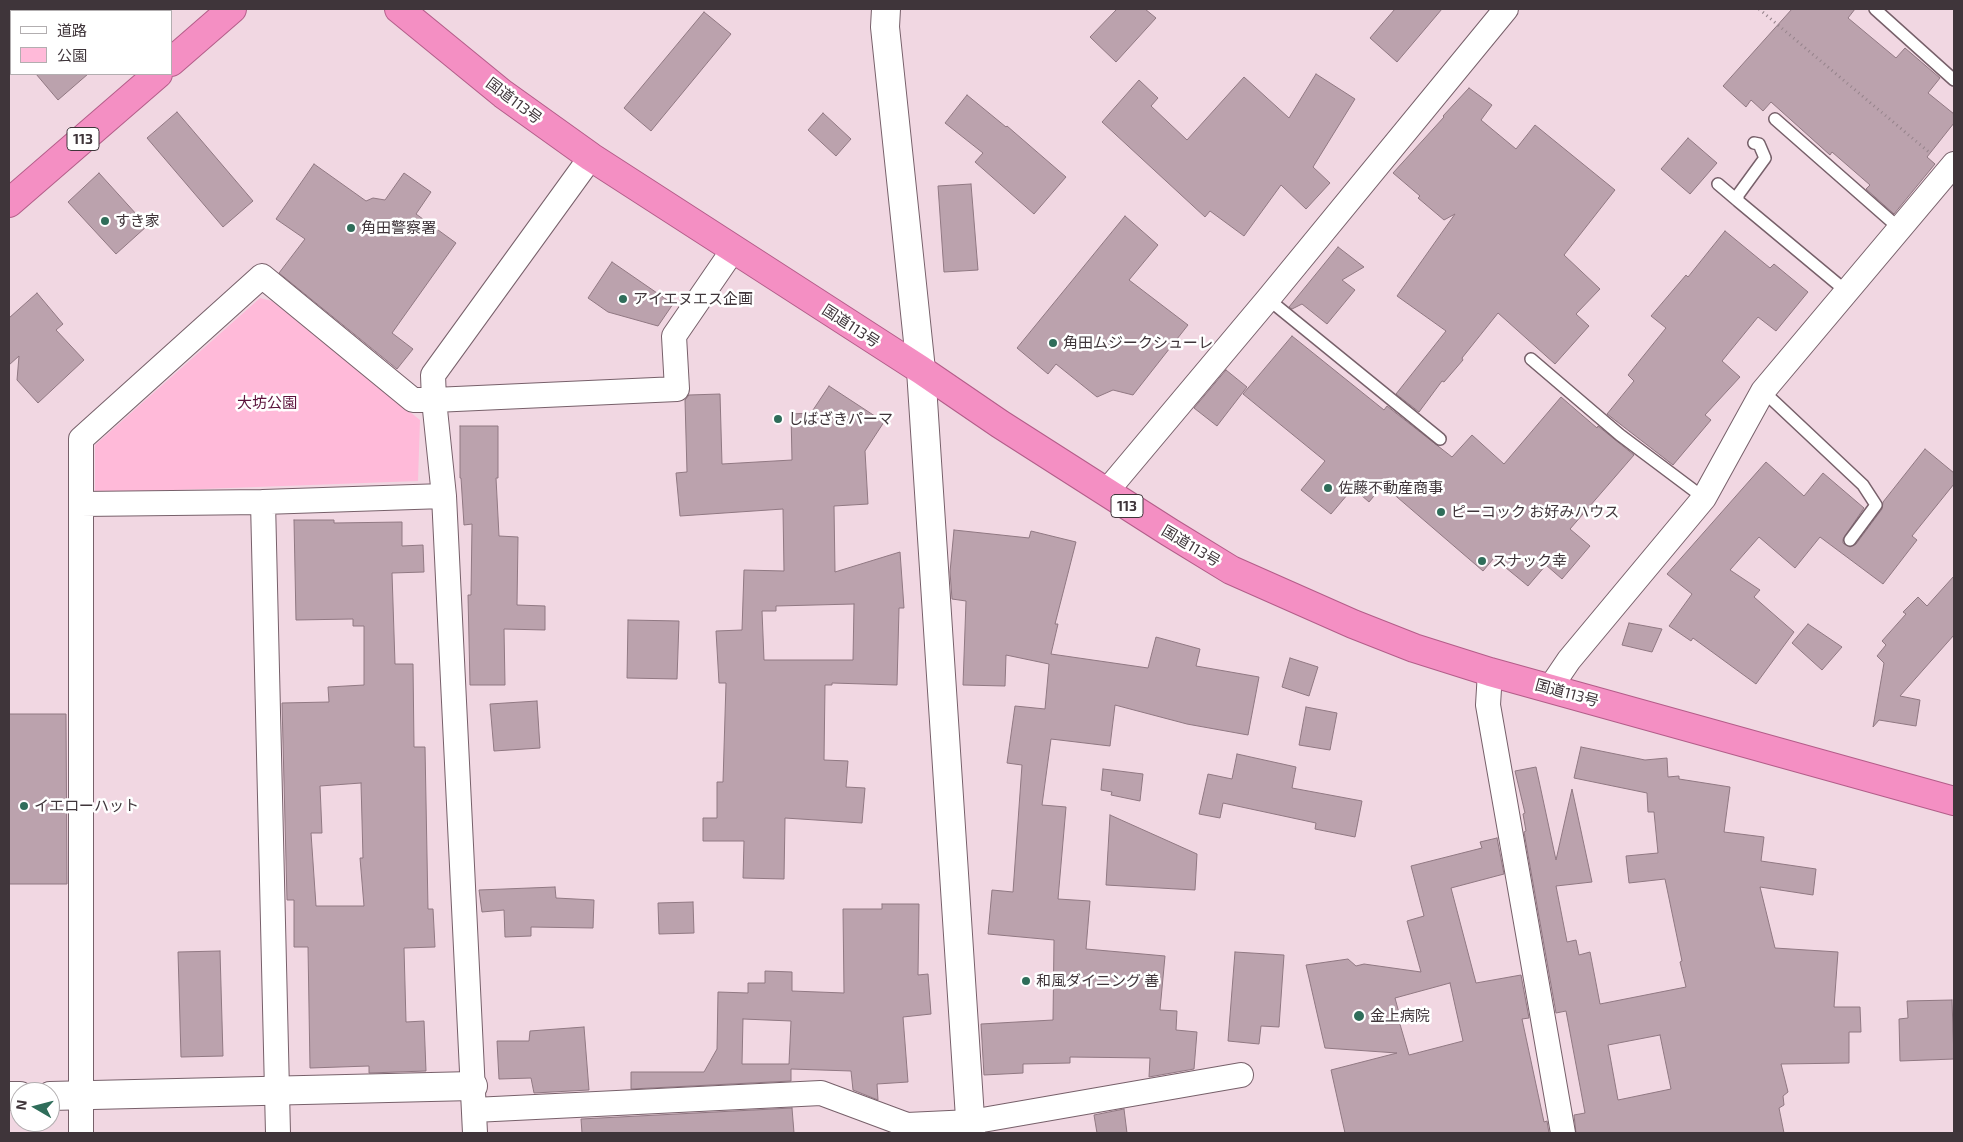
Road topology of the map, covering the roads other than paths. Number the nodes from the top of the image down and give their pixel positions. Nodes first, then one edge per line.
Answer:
1 (232, 9) edge
2 (399, 9) edge
3 (1506, 9) edge
4 (1875, 9) edge
5 (890, 15) edge
6 (172, 61) edge
7 (157, 75) edge
8 (1954, 80) edge
9 (1775, 119) dead end
10 (1754, 143) dead end
11 (591, 157) junction
12 (1952, 167) edge
13 (1718, 184) dead end
14 (1738, 201) junction
15 (9, 203) edge
16 (1899, 228) junction
17 (733, 250) junction
18 (1846, 291) junction
19 (1268, 299) junction
20 (1532, 358) dead end
21 (920, 370) junction
22 (1763, 391) junction
23 (434, 400) junction
24 (1440, 439) dead end
25 (1106, 492) junction
26 (444, 496) junction
27 (1704, 498) junction
28 (263, 502) junction
29 (81, 504) junction
30 (1850, 540) dead end
31 (1490, 672) junction
32 (1550, 688) junction
33 (1954, 801) edge
34 (1241, 1075) dead end
35 (277, 1092) junction
36 (80, 1095) junction
37 (60, 1096) edge
38 (473, 1098) junction
39 (971, 1128) edge
40 (81, 1133) edge
41 (278, 1133) edge
42 (475, 1133) edge
43 (1563, 1133) edge

1 - 6 highway
2 - 11 highway, 国道113号 / 113
3 - 19 street
4 - 8 lane
5 - 21 street
7 - 15 highway, 113
9 - 16 lane
10 - 14 lane
11 - 17 highway, 国道113号 / 113
11 - 23 street
12 - 16 street
13 - 14 lane
14 - 18 lane
16 - 18 street
17 - 21 highway, 国道113号 / 113
17 - 23 street
18 - 22 street
19 - 24 lane
19 - 25 street
20 - 27 lane
21 - 25 highway, 国道113号 / 113
21 - 39 street
22 - 27 street
22 - 30 lane
23 - 26 street
23 - 29 street
25 - 31 highway, 国道113号 / 113
26 - 28 street
26 - 38 street
27 - 32 street
28 - 29 street
28 - 35 street
29 - 36 street
31 - 32 highway, 国道113号 / 113
31 - 43 street
32 - 33 highway, 国道113号 / 113
34 - 39 street
35 - 36 street
35 - 38 street
35 - 41 street
36 - 37 street
36 - 40 street
38 - 39 street
38 - 42 street

